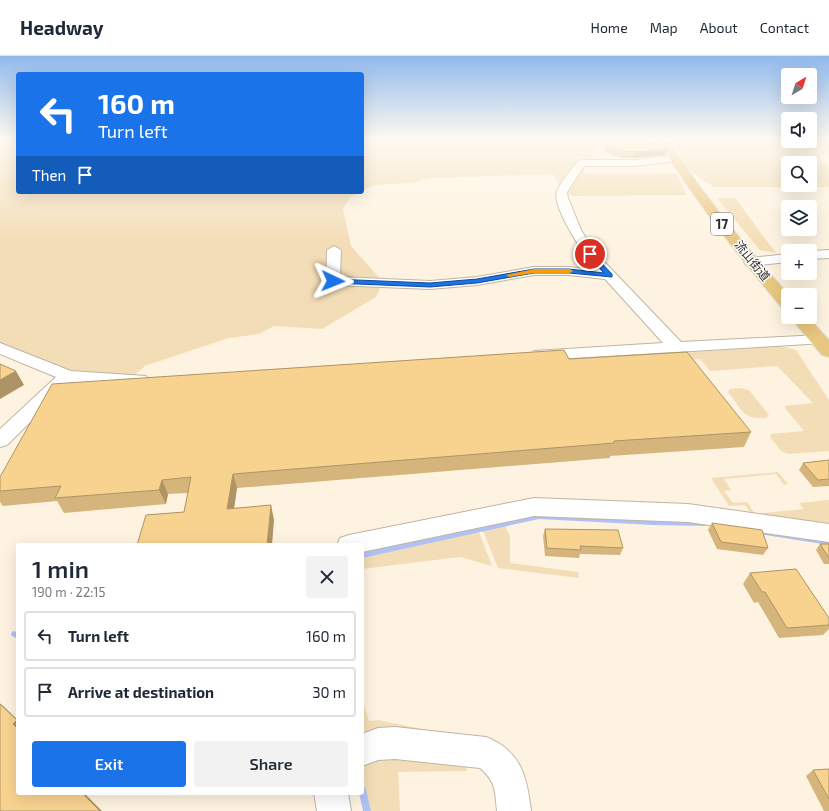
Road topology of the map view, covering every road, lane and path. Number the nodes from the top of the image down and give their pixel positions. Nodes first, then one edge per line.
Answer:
1 (574, 174) edge
2 (685, 174) edge
3 (334, 250) dead end
4 (829, 254) edge
5 (817, 255) edge
6 (781, 259) edge
7 (751, 262) junction
8 (609, 275) junction
9 (781, 296) edge
10 (805, 324) edge
11 (824, 345) edge
12 (675, 346) junction
13 (0, 348) edge
14 (526, 356) edge
15 (68, 376) junction
16 (155, 379) edge
17 (0, 440) edge
18 (829, 533) edge
19 (359, 543) edge
20 (364, 749) edge
21 (331, 795) edge
22 (334, 811) edge
23 (514, 811) edge

1 - 8 street
2 - 7 main road, 流山街道 / 17
3 - 8 street
4 - 5 street
6 - 7 street
7 - 9 main road, 流山街道 / 17
8 - 12 street
10 - 11 main road
11 - 12 street
12 - 14 street
13 - 15 street
15 - 16 street
15 - 17 street
18 - 19 street
20 - 23 street
21 - 22 street

